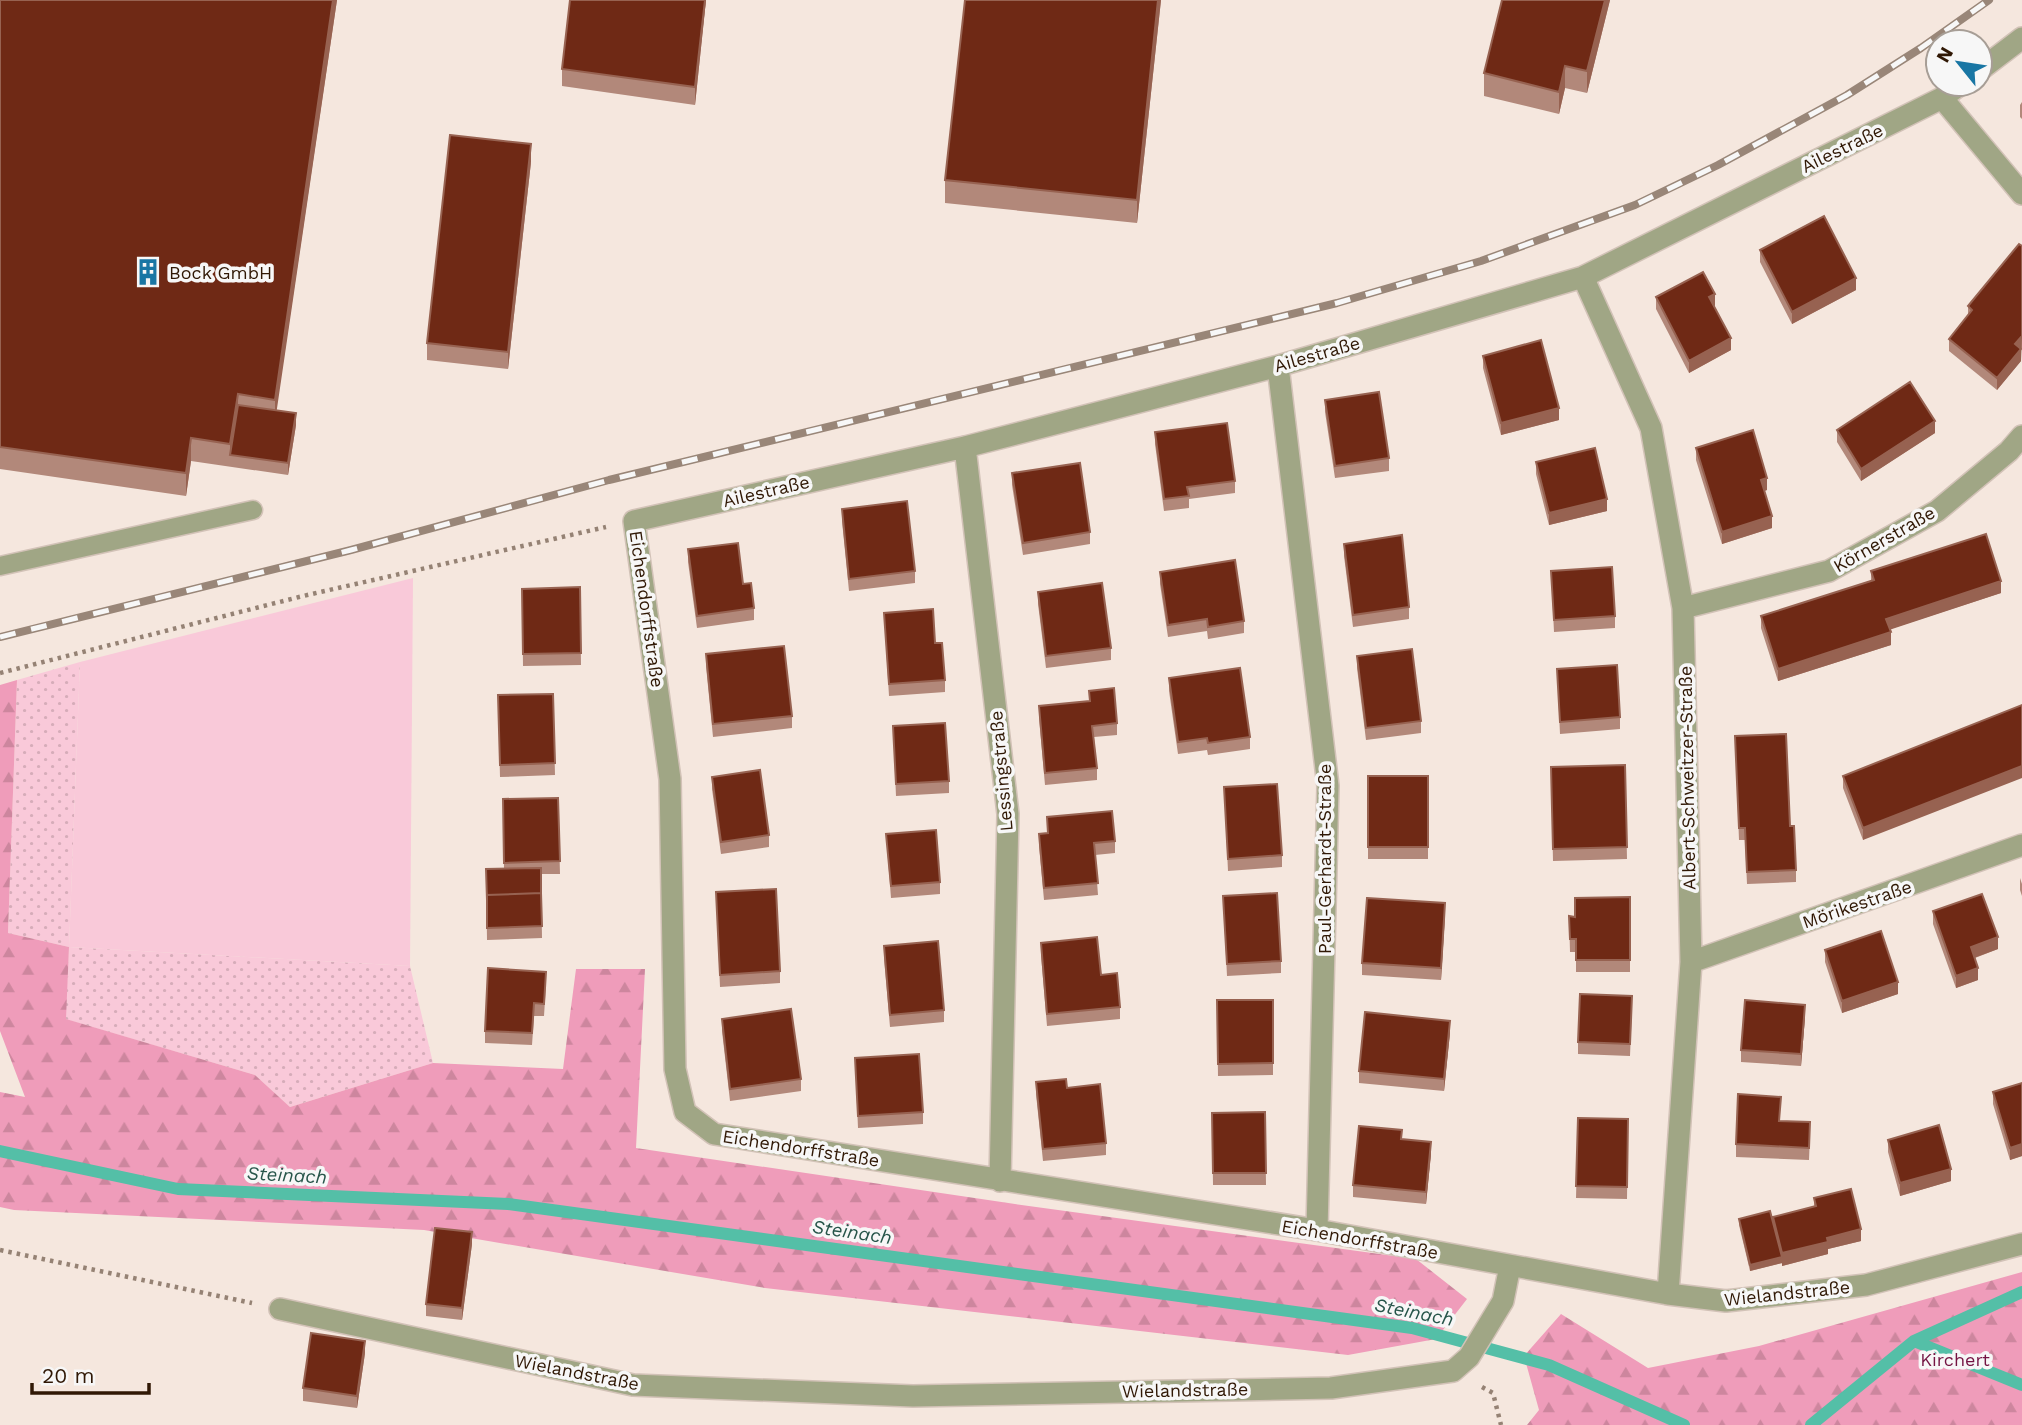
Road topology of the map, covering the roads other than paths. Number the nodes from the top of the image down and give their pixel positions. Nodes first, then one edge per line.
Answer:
1 (2022, 38) edge
2 (1994, 59) edge
3 (1942, 99) joint
4 (2022, 194) edge
5 (1583, 278) junction
6 (1278, 366) junction
7 (2022, 436) edge
8 (965, 447) junction
9 (253, 510) dead end
10 (634, 521) joint
11 (0, 566) edge
12 (1682, 608) junction
13 (2022, 845) edge
14 (1691, 962) junction
15 (1000, 1181) junction
16 (1317, 1230) junction
17 (2022, 1244) edge
18 (1510, 1266) junction
19 (1668, 1294) junction
20 (280, 1309) road end

1 - 2 street
3 - 4 street
3 - 5 street, Ailestraße
5 - 6 street, Ailestraße
5 - 12 street, Albert-Schweitzer-Straße
6 - 8 street, Ailestraße
6 - 16 street, Paul-Gerhardt-Straße
7 - 12 street, Körnerstraße
8 - 10 street, Ailestraße
8 - 15 street, Lessingstraße
9 - 11 lane
10 - 15 street, Eichendorffstraße
12 - 14 street, Albert-Schweitzer-Straße
13 - 14 street, Mörikestraße
14 - 19 street, Albert-Schweitzer-Straße
15 - 16 street, Eichendorffstraße
16 - 18 street, Eichendorffstraße
17 - 19 street, Wielandstraße
18 - 19 street, Wielandstraße
18 - 20 street, Wielandstraße

